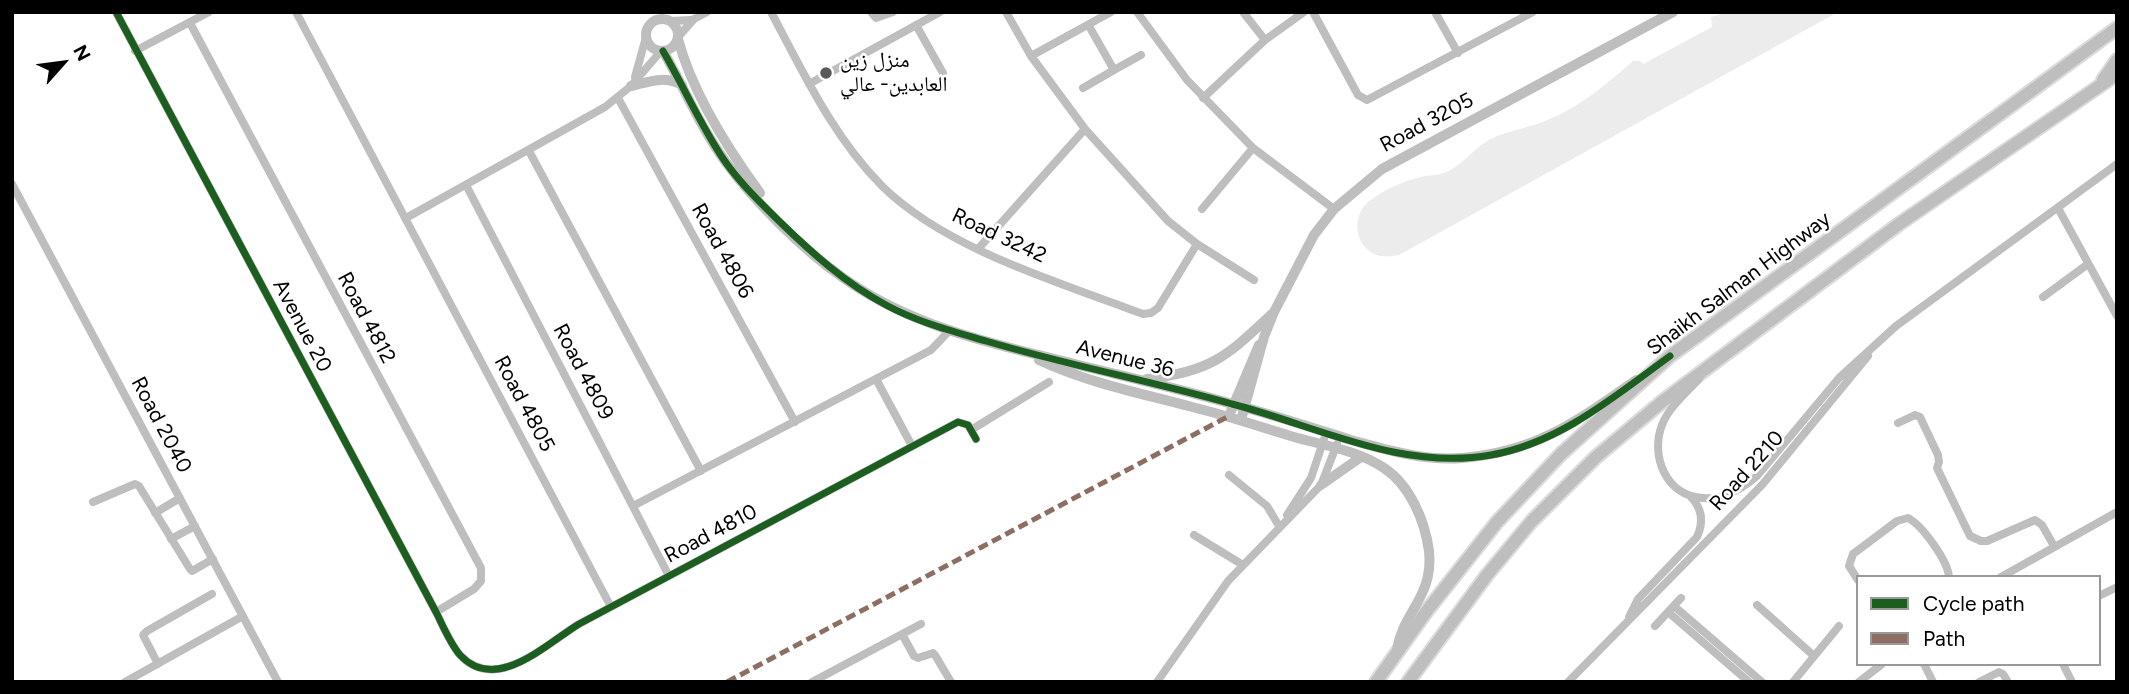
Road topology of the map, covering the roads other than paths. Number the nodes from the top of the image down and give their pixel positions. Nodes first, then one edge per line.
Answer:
1 (116, 12) edge
2 (209, 12) edge
3 (296, 12) edge
4 (645, 12) edge
5 (707, 12) edge
6 (771, 12) edge
7 (871, 12) edge
8 (893, 12) edge
9 (940, 12) edge
10 (1006, 12) edge
11 (1111, 12) edge
12 (1137, 12) edge
13 (1243, 12) edge
14 (1304, 12) edge
15 (1314, 12) edge
16 (1435, 12) edge
17 (1533, 12) edge
18 (1673, 12) edge
19 (666, 18) edge
20 (694, 19) junction
21 (190, 23) junction
22 (916, 25) junction
23 (1089, 26) junction
24 (2117, 28) edge
25 (647, 32) junction
26 (678, 37) junction
27 (1265, 40) junction
28 (135, 51) junction
29 (662, 51) junction
30 (1458, 53) junction
31 (1141, 55) dead end
32 (1031, 56) junction
33 (2117, 61) edge
34 (1114, 70) junction
35 (943, 73) dead end
36 (2117, 74) edge
37 (2101, 83) junction
38 (809, 84) junction
39 (682, 85) junction
40 (631, 86) junction
41 (1083, 88) dead end
42 (618, 98) junction
43 (1203, 98) junction
44 (1085, 129) junction
45 (1253, 148) junction
46 (529, 151) junction
47 (2117, 164) edge
48 (12, 184) edge
49 (466, 186) junction
50 (2058, 208) junction
51 (1202, 209) dead end
52 (1334, 209) junction
53 (406, 218) junction
54 (794, 236) junction
55 (1197, 244) junction
56 (978, 249) junction
57 (2088, 264) junction
58 (1254, 279) dead end
59 (2043, 297) dead end
60 (1274, 312) junction
61 (2117, 316) edge
62 (950, 330) junction
63 (1883, 337) junction
64 (1017, 350) junction
65 (1670, 356) junction
66 (1721, 357) junction
67 (876, 379) junction
68 (1139, 380) junction
69 (1049, 382) dead end
70 (1239, 405) junction
71 (1229, 416) junction
72 (1241, 420) junction
73 (795, 422) junction
74 (1898, 423) dead end
75 (971, 430) junction
76 (1339, 437) junction
77 (976, 439) dead end
78 (1324, 439) junction
79 (912, 446) junction
80 (1335, 449) junction
81 (1361, 457) junction
82 (701, 471) junction
83 (1229, 475) dead end
84 (1321, 485) junction
85 (1690, 495) junction
86 (180, 498) junction
87 (93, 502) dead end
88 (633, 506) junction
89 (2117, 512) edge
90 (155, 513) junction
91 (1280, 525) junction
92 (195, 526) junction
93 (1194, 535) dead end
94 (171, 539) junction
95 (2054, 546) junction
96 (213, 559) junction
97 (1243, 565) junction
98 (2014, 573) edge
99 (1949, 575) edge
100 (669, 576) junction
101 (1856, 577) edge
102 (2117, 587) edge
103 (212, 594) dead end
104 (2101, 595) edge
105 (1681, 598) dead end
106 (1756, 605) dead end
107 (611, 607) junction
108 (1671, 609) junction
109 (436, 612) junction
110 (243, 616) junction
111 (1628, 620) junction
112 (922, 624) dead end
113 (1655, 626) dead end
114 (1839, 626) dead end
115 (902, 634) junction
116 (1396, 652) junction
117 (460, 654) joint
118 (1814, 656) junction
119 (158, 664) junction
120 (1880, 666) edge
121 (1925, 666) edge
122 (2064, 666) edge
123 (1748, 677) edge
124 (1868, 679) edge
125 (125, 682) edge
126 (278, 682) edge
127 (813, 682) edge
128 (951, 682) edge
129 (1157, 682) edge
130 (1376, 682) edge
131 (1408, 682) edge
132 (1568, 682) edge
133 (1762, 682) edge
134 (1793, 682) edge
135 (1859, 682) edge
136 (1933, 682) edge
137 (1979, 682) edge
138 (2008, 682) edge
139 (2072, 682) edge

1 - 28 street, Avenue 20
2 - 21 street
3 - 53 street, Road 4805
4 - 25 street
5 - 20 street
6 - 38 street, Road 3242
7 - 8 street
9 - 22 street
10 - 32 street
11 - 23 street
12 - 43 street
13 - 27 street
14 - 27 street
15 - 30 street
16 - 30 street
17 - 30 street
18 - 52 street, Road 3205
19 - 20 street
19 - 25 street
19 - 26 street
20 - 26 street
21 - 28 street
21 - 109 street, Road 4812
22 - 35 street
22 - 38 street
23 - 32 street
23 - 34 street
24 - 65 main road, Shaikh Salman Highway
25 - 29 street
25 - 40 street
26 - 29 street
26 - 54 street, Avenue 36
27 - 43 street
28 - 109 street, Avenue 20
29 - 39 street, Avenue 36
29 - 40 street
31 - 34 street
32 - 44 street
33 - 37 main road
34 - 41 street
36 - 37 main road
37 - 66 main road
38 - 56 street, Road 3242
39 - 40 street
39 - 54 street, Avenue 36
40 - 42 street
42 - 46 street
42 - 73 street, Road 4806
43 - 45 street
44 - 55 street
44 - 56 street
45 - 51 street
45 - 52 street
46 - 49 street
46 - 82 street
47 - 50 street, Road 2210
48 - 86 street, Road 2040
49 - 53 street
49 - 88 street, Road 4809
50 - 57 street
50 - 63 street, Road 2210
52 - 60 street, Road 3205
53 - 107 street, Road 4805
54 - 62 street, Avenue 36
55 - 56 street, Road 3242
55 - 58 street
57 - 59 street
57 - 61 street
60 - 68 street
60 - 70 street, Road 3205
62 - 64 street, Avenue 36
62 - 67 street
63 - 85 street, Road 2210
63 - 111 street, Road 2210
64 - 68 street, Avenue 36
64 - 71 street, Avenue 36
65 - 76 street, Avenue 36
65 - 116 main road, Shaikh Salman Highway
66 - 85 street, Road 2210
66 - 131 main road
67 - 73 street
67 - 79 street
68 - 70 street, Avenue 36
69 - 75 street
70 - 71 street
70 - 72 street
70 - 78 street, Avenue 36
71 - 72 street, Avenue 36
72 - 78 street, Avenue 36
73 - 82 street
74 - 95 street
75 - 77 street
75 - 79 street, Road 4810
76 - 78 street, Avenue 36
76 - 80 street
78 - 80 street, Avenue 36
78 - 91 street
79 - 100 street, Road 4810
80 - 81 street, Avenue 36
80 - 84 street
81 - 84 street
81 - 116 street, Avenue 36
82 - 88 street
83 - 91 street
84 - 91 street
85 - 111 street, Road 2210
86 - 90 street
86 - 92 street, Road 2040
87 - 90 street
88 - 100 street, Road 4809
89 - 95 street
90 - 94 street
91 - 97 street
92 - 94 street
92 - 96 street, Road 2040
93 - 97 street
94 - 96 street
95 - 98 street
96 - 110 street, Road 2040
97 - 129 street
99 - 101 street
100 - 107 street, Road 4810
102 - 104 street
103 - 119 street
105 - 108 street
106 - 118 street
107 - 117 street, Road 4810
108 - 113 street
108 - 123 street
109 - 117 street, Avenue 20
110 - 119 street
110 - 126 street, Road 2040
111 - 132 street, Road 2210
112 - 115 street
114 - 118 street
115 - 127 street
115 - 128 street
116 - 130 main road, Shaikh Salman Highway
118 - 134 street
119 - 125 street
120 - 124 street
121 - 136 street
122 - 139 street
123 - 133 street
124 - 135 street
137 - 138 street

